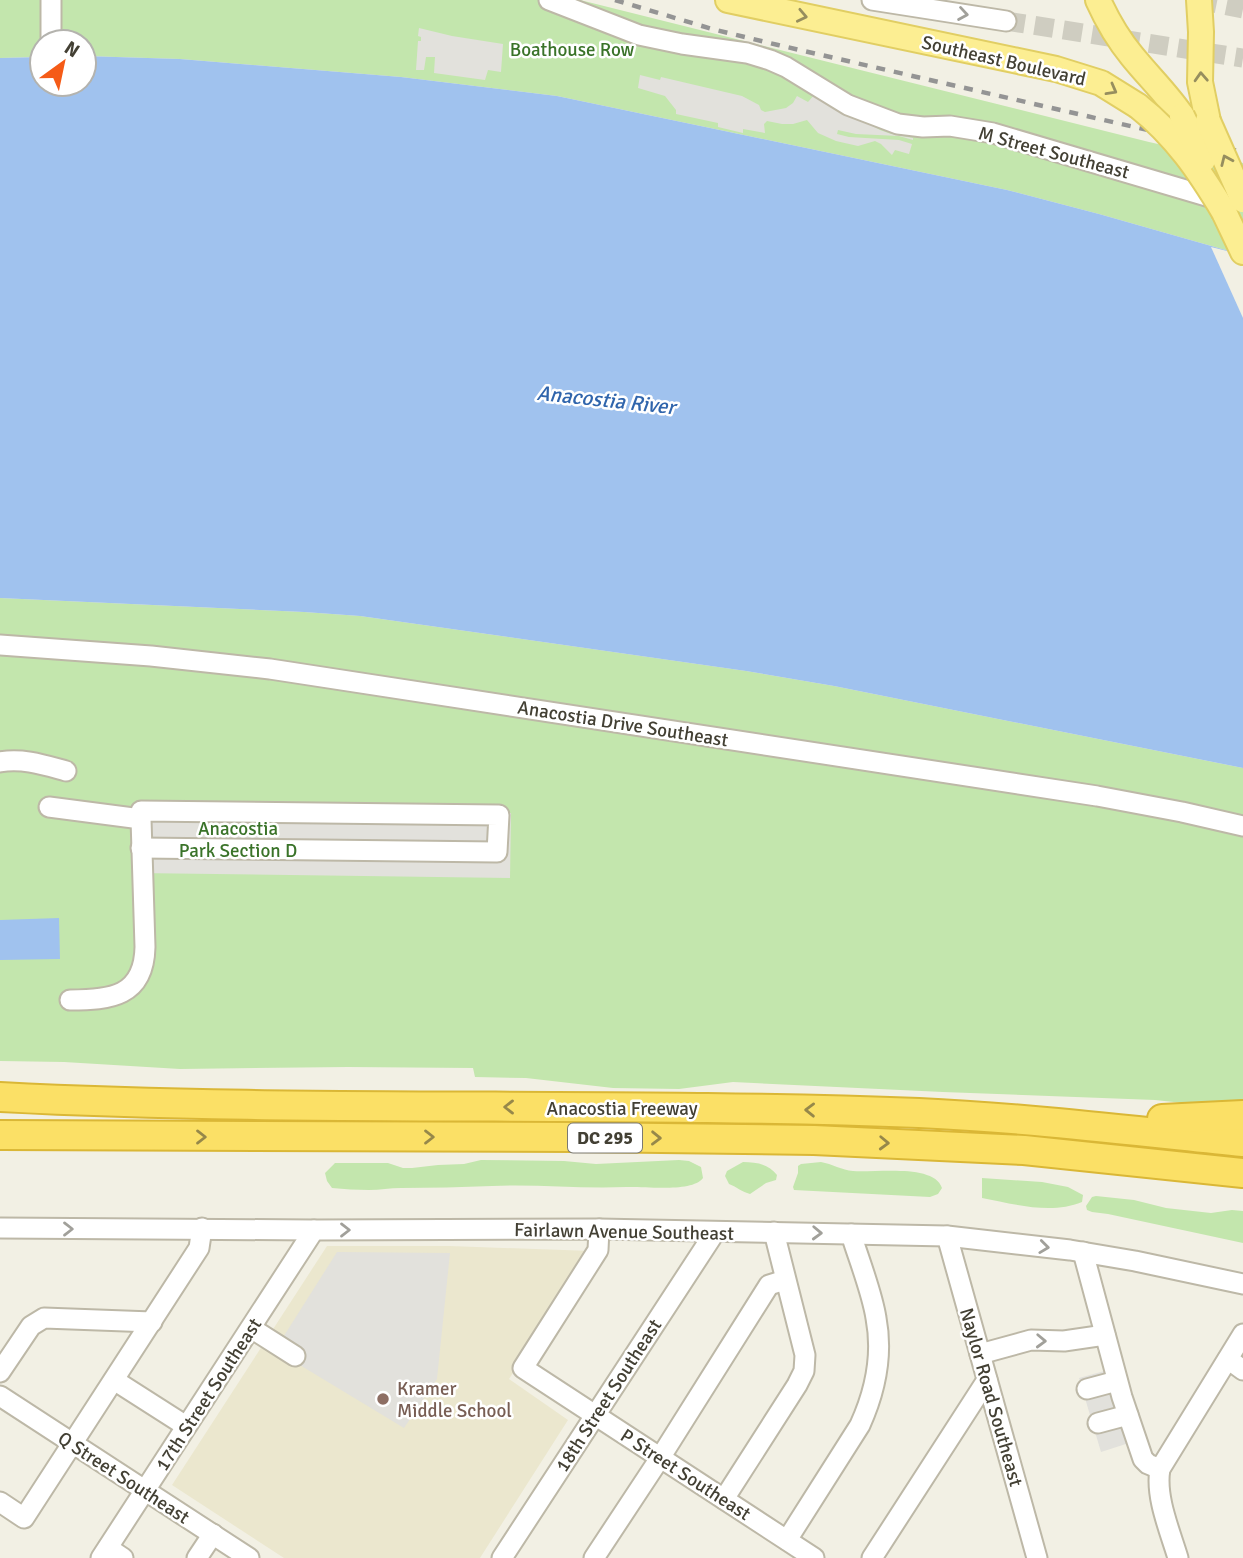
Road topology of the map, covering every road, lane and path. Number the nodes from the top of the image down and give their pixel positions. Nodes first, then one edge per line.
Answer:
1 (51, 0) edge
2 (549, 0) edge
3 (728, 0) edge
4 (872, 0) edge
5 (1098, 0) edge
6 (1199, 0) edge
7 (1006, 21) tunnel mouth
8 (51, 28) edge
9 (1237, 206) edge
10 (1243, 252) edge
11 (0, 645) edge
12 (0, 762) edge
13 (66, 771) dead end
14 (49, 807) dead end
15 (141, 820) junction
16 (1243, 826) edge
17 (141, 848) junction
18 (70, 1000) dead end
19 (0, 1080) edge
20 (0, 1097) edge
21 (262, 1106) junction
22 (1243, 1115) edge
23 (1025, 1120) junction
24 (0, 1128) edge
25 (0, 1135) edge
26 (133, 1137) junction
27 (1243, 1142) edge
28 (1077, 1155) junction
29 (1243, 1173) edge
30 (1243, 1189) edge
31 (0, 1228) edge
32 (202, 1228) junction
33 (599, 1229) junction
34 (314, 1230) junction
35 (715, 1232) junction
36 (774, 1232) junction
37 (851, 1234) junction
38 (947, 1236) junction
39 (1083, 1252) junction
40 (785, 1280) junction
41 (1243, 1284) edge
42 (152, 1322) junction
43 (251, 1328) junction
44 (1243, 1334) edge
45 (1105, 1335) junction
46 (980, 1354) junction
47 (295, 1356) dead end
48 (1235, 1364) edge
49 (0, 1372) edge
50 (114, 1380) junction
51 (987, 1380) junction
52 (1117, 1381) junction
53 (1087, 1389) dead end
54 (0, 1396) edge
55 (595, 1415) junction
56 (1128, 1415) junction
57 (1098, 1423) dead end
58 (186, 1426) junction
59 (73, 1443) junction
60 (660, 1458) junction
61 (1160, 1469) junction
62 (145, 1490) junction
63 (724, 1499) junction
64 (0, 1502) edge
65 (213, 1534) junction
66 (787, 1540) junction
67 (111, 1555) edge
68 (197, 1558) edge
69 (249, 1558) edge
70 (502, 1558) edge
71 (594, 1558) edge
72 (814, 1558) edge
73 (872, 1558) edge
74 (1037, 1558) edge
75 (1178, 1558) edge

1 - 8 street
2 - 9 street, M Street Southeast
3 -> 9 main road, Southeast Boulevard, bridge
4 -> 7 street
5 - 9 main road, bridge
9 -> 6 main road, bridge
9 - 10 main road
11 - 16 street, Anacostia Drive Southeast
12 - 13 street
14 - 15 street
15 - 17 street
15 - 17 street
17 - 18 street
19 - 21 highway
20 - 21 highway, Anacostia Freeway / DC 295
23 -> 21 highway, Anacostia Freeway / DC 295
22 - 23 highway
23 - 27 highway, Anacostia Freeway / DC 295
24 - 26 highway
25 - 26 highway, Anacostia Freeway / DC 295
26 -> 28 highway, Anacostia Freeway / DC 295
28 - 29 highway, Anacostia Freeway / DC 295
28 - 30 highway
31 -> 32 street, Fairlawn Avenue Southeast
32 - 34 street, Fairlawn Avenue Southeast
32 - 42 street
34 -> 33 street, Fairlawn Avenue Southeast
33 - 35 street, Fairlawn Avenue Southeast
33 - 55 street, P Street Southeast
34 - 43 street, 17th Street Southeast
35 - 36 street, Fairlawn Avenue Southeast
35 - 55 street, 18th Street Southeast
36 -> 37 street, Fairlawn Avenue Southeast
36 - 40 street
37 - 38 street, Fairlawn Avenue Southeast
37 - 66 street
38 -> 39 street, Fairlawn Avenue Southeast
38 - 46 street, Naylor Road Southeast
39 - 41 street, Fairlawn Avenue Southeast
39 - 45 street
40 - 60 street
40 - 63 street
42 - 49 street
42 - 50 street
43 - 47 street
43 - 58 street, 17th Street Southeast
44 - 48 street
46 -> 45 street
45 - 52 street
46 - 51 street, Naylor Road Southeast
48 - 61 street
50 - 58 street
50 - 59 street
51 - 73 street
51 - 74 street, Naylor Road Southeast
52 - 53 street
52 - 56 street
54 - 59 street, Q Street Southeast
55 - 60 street, P Street Southeast
55 - 70 street, 18th Street Southeast
56 - 57 street
56 - 61 street
58 - 62 street, 17th Street Southeast
59 - 62 street, Q Street Southeast
59 - 64 street
60 - 63 street, P Street Southeast
60 - 71 street
61 - 75 street
62 - 65 street, Q Street Southeast
62 - 67 street, 17th Street Southeast
63 - 66 street, P Street Southeast
65 - 68 street
65 - 69 street, Q Street Southeast
66 - 72 street, P Street Southeast

